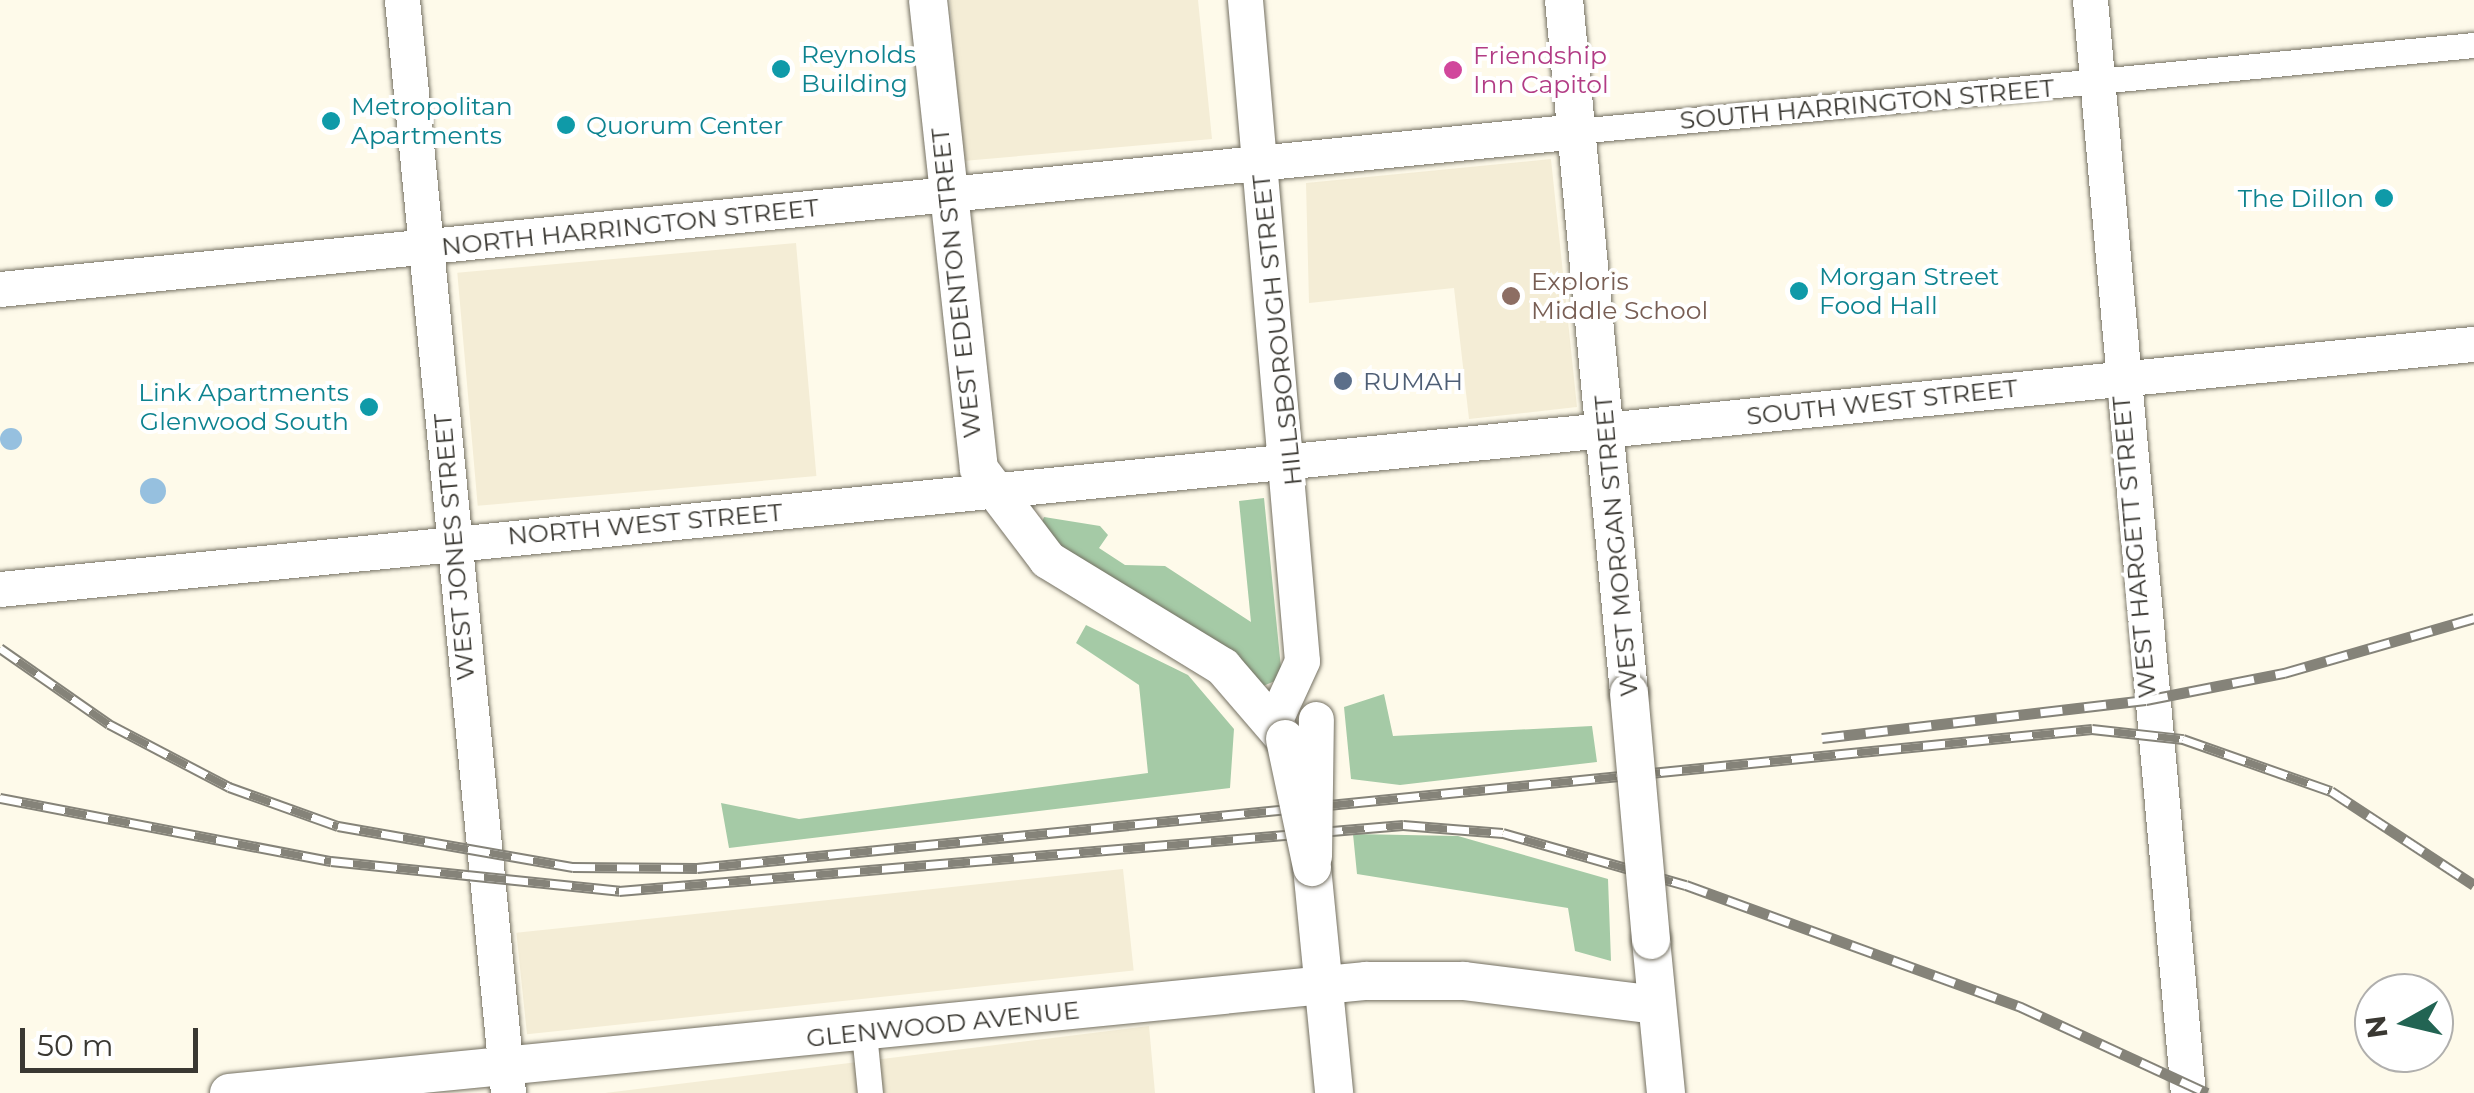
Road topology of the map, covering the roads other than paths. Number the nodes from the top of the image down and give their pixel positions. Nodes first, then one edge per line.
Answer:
1 (402, 0) edge
2 (928, 0) edge
3 (1245, 0) edge
4 (1564, 0) edge
5 (2090, 0) edge
6 (2474, 45) edge
7 (2096, 82) junction
8 (1576, 131) junction
9 (1261, 163) junction
10 (946, 195) junction
11 (428, 248) junction
12 (0, 289) edge
13 (2474, 344) edge
14 (2120, 378) junction
15 (1605, 429) junction
16 (1291, 462) junction
17 (993, 492) junction
18 (452, 542) junction
19 (0, 589) edge
20 (1302, 661) junction
21 (1274, 722) junction
22 (1312, 867) junction
23 (1323, 984) junction
24 (1657, 1005) junction
25 (864, 1033) junction
26 (507, 1080) edge
27 (229, 1093) edge
28 (870, 1093) edge
29 (1334, 1093) edge
30 (1666, 1093) edge
31 (2188, 1093) edge

1 - 11 street, WEST JONES STREET
2 - 10 main road, WEST EDENTON STREET
3 - 9 street, HILLSBOROUGH STREET
4 - 8 main road, WEST MORGAN STREET
5 - 7 street, WEST HARGETT STREET
6 - 7 street, SOUTH HARRINGTON STREET
7 - 8 street, SOUTH HARRINGTON STREET
7 - 14 street, WEST HARGETT STREET
8 - 9 street, SOUTH HARRINGTON STREET
8 - 15 main road, WEST MORGAN STREET
9 - 10 street, NORTH HARRINGTON STREET
9 - 16 street, HILLSBOROUGH STREET
10 - 11 street, NORTH HARRINGTON STREET
10 - 17 main road, WEST EDENTON STREET
11 - 12 street, NORTH HARRINGTON STREET
11 - 18 street, WEST JONES STREET
13 - 14 street, SOUTH WEST STREET
14 - 15 street, SOUTH WEST STREET
14 - 31 street, WEST HARGETT STREET
15 - 16 street, SOUTH WEST STREET
15 - 24 main road, WEST MORGAN STREET, bridge
16 - 17 street, NORTH WEST STREET
16 - 20 street, HILLSBOROUGH STREET
17 - 18 street, NORTH WEST STREET
17 - 21 main road, WEST EDENTON STREET
18 - 19 street, NORTH WEST STREET
18 - 26 street, WEST JONES STREET
20 - 21 street, HILLSBOROUGH STREET
20 - 22 street, HILLSBOROUGH STREET, bridge
21 - 22 main road, HILLSBOROUGH STREET, bridge
22 - 23 main road, HILLSBOROUGH STREET
23 - 24 main road, GLENWOOD AVENUE
23 - 25 main road, GLENWOOD AVENUE
23 - 29 main road, HILLSBOROUGH STREET
24 - 30 main road, WEST MORGAN STREET
25 - 26 main road, GLENWOOD AVENUE
25 - 28 street
26 - 27 main road, GLENWOOD AVENUE

